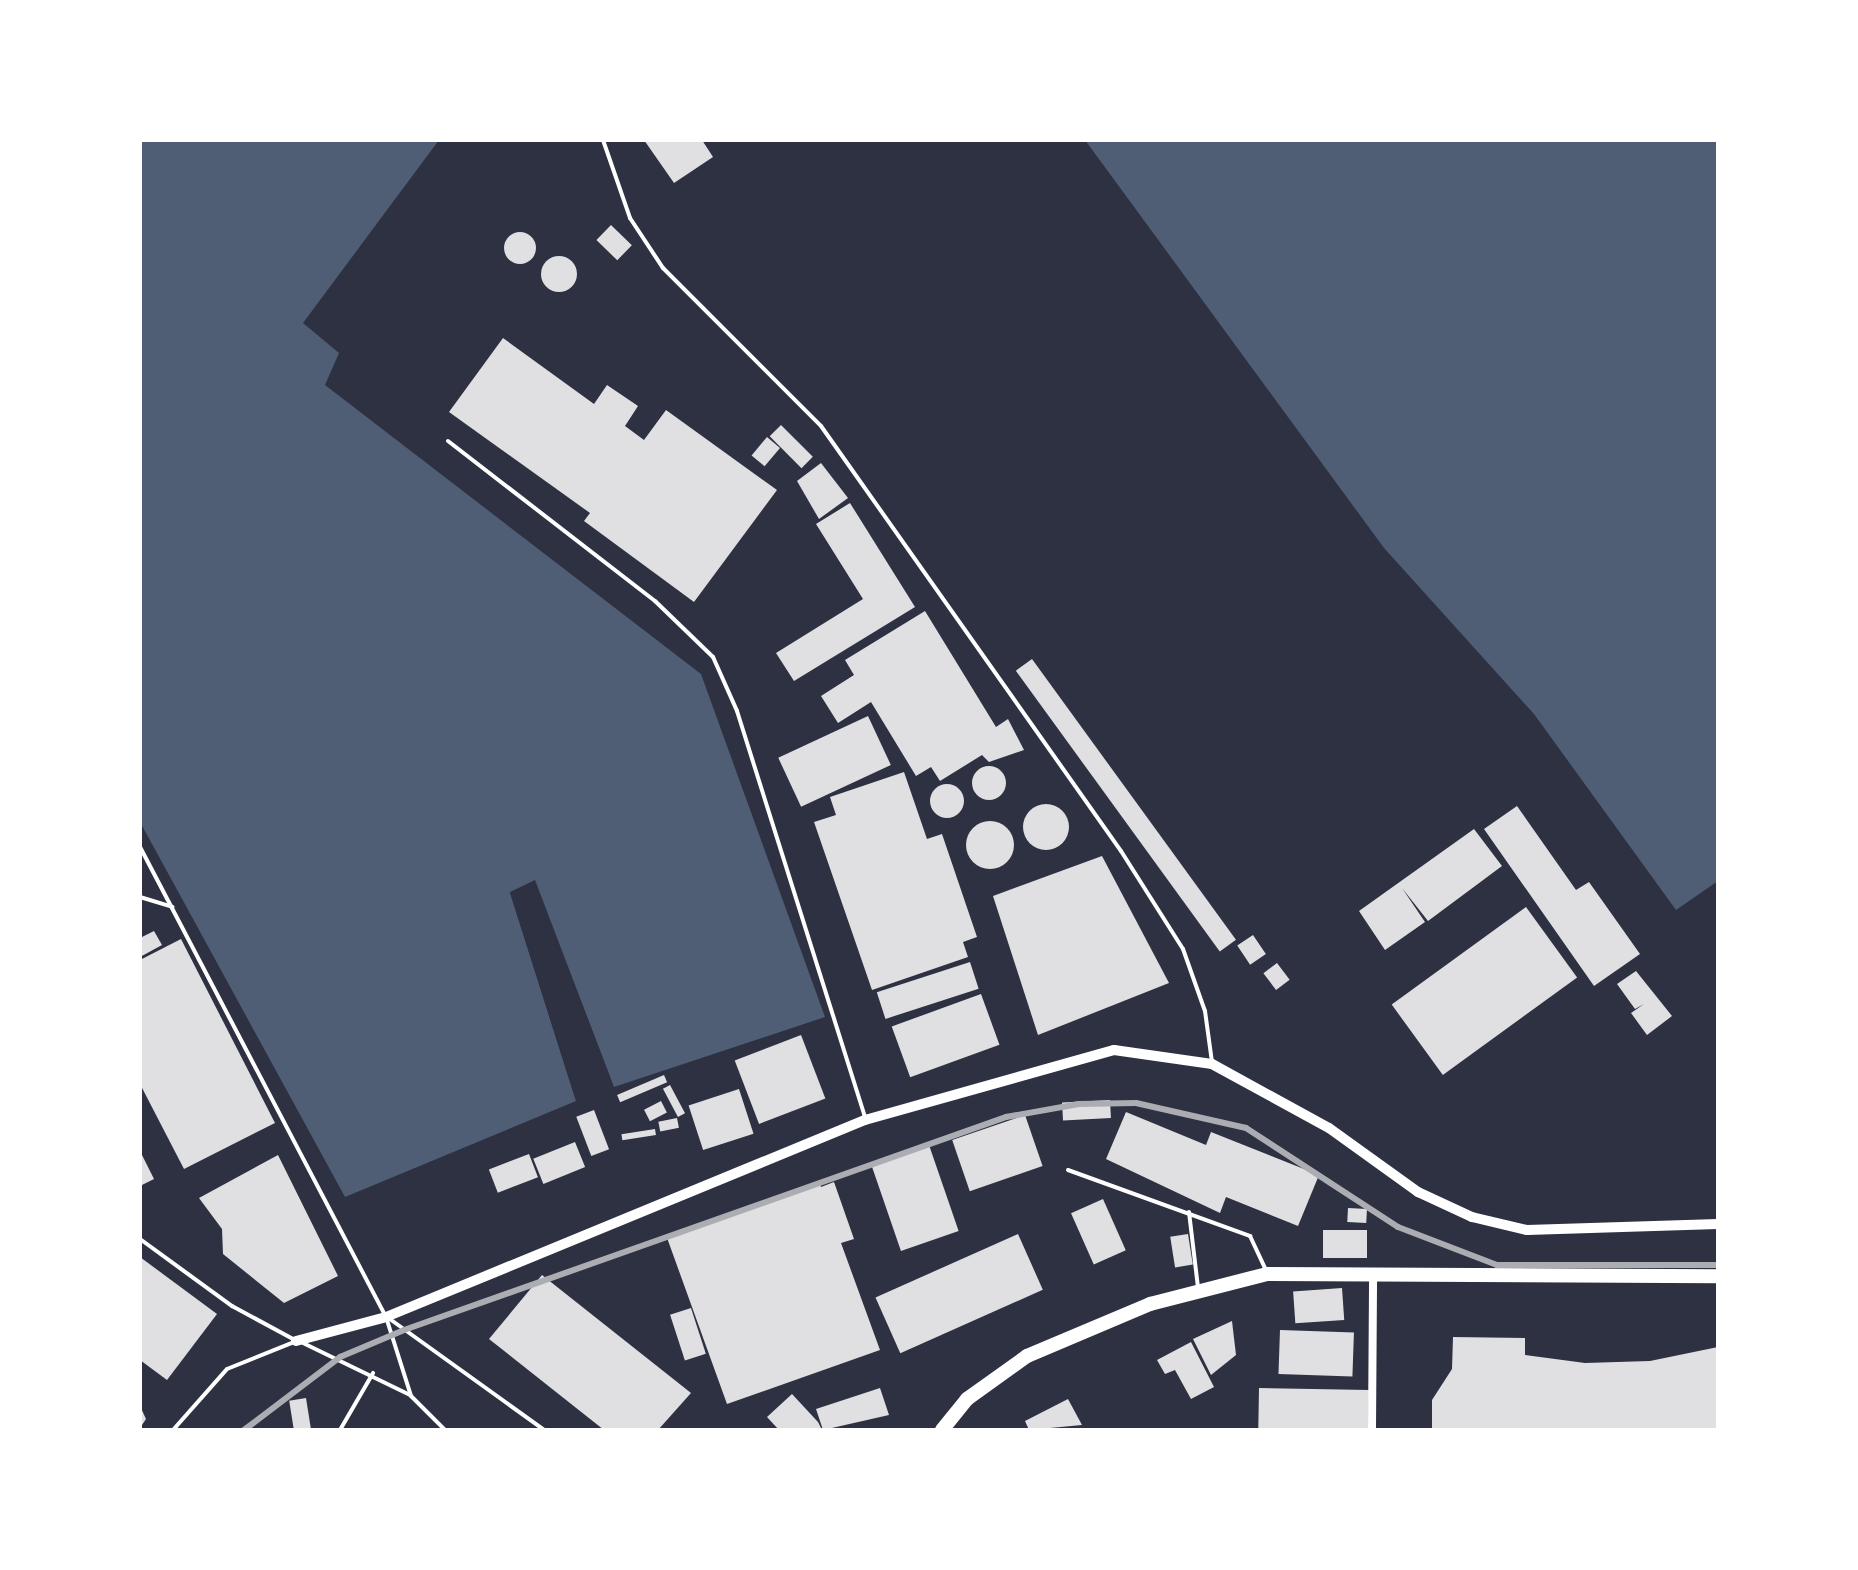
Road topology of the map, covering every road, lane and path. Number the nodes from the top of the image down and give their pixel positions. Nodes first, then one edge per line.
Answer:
1 (603, 140) edge
2 (448, 441) dead end
3 (140, 847) edge
4 (140, 897) edge
5 (172, 907) junction
6 (1212, 1064) junction
7 (865, 1120) junction
8 (1068, 1170) dead end
9 (1189, 1212) junction
10 (1718, 1224) edge
11 (140, 1239) edge
12 (1373, 1273) junction
13 (1267, 1274) junction
14 (1718, 1276) edge
15 (1198, 1289) junction
16 (386, 1317) junction
17 (296, 1341) junction
18 (373, 1373) junction
19 (411, 1396) junction
20 (173, 1430) edge
21 (340, 1430) edge
22 (445, 1430) edge
23 (544, 1430) edge
24 (942, 1430) edge
25 (1372, 1430) edge

1 - 6 lane
2 - 7 lane
3 - 5 lane
4 - 5 lane
5 - 16 lane
6 - 7 street
6 - 10 street
7 - 16 street
8 - 9 lane
9 - 13 lane
9 - 15 lane
11 - 17 lane
12 - 13 main road
12 - 14 main road
12 - 25 street
13 - 15 main road
15 - 24 main road
16 - 17 street
16 - 19 lane
16 - 23 lane
17 - 18 lane
17 - 20 lane
18 - 19 lane
18 - 21 lane
19 - 22 lane

